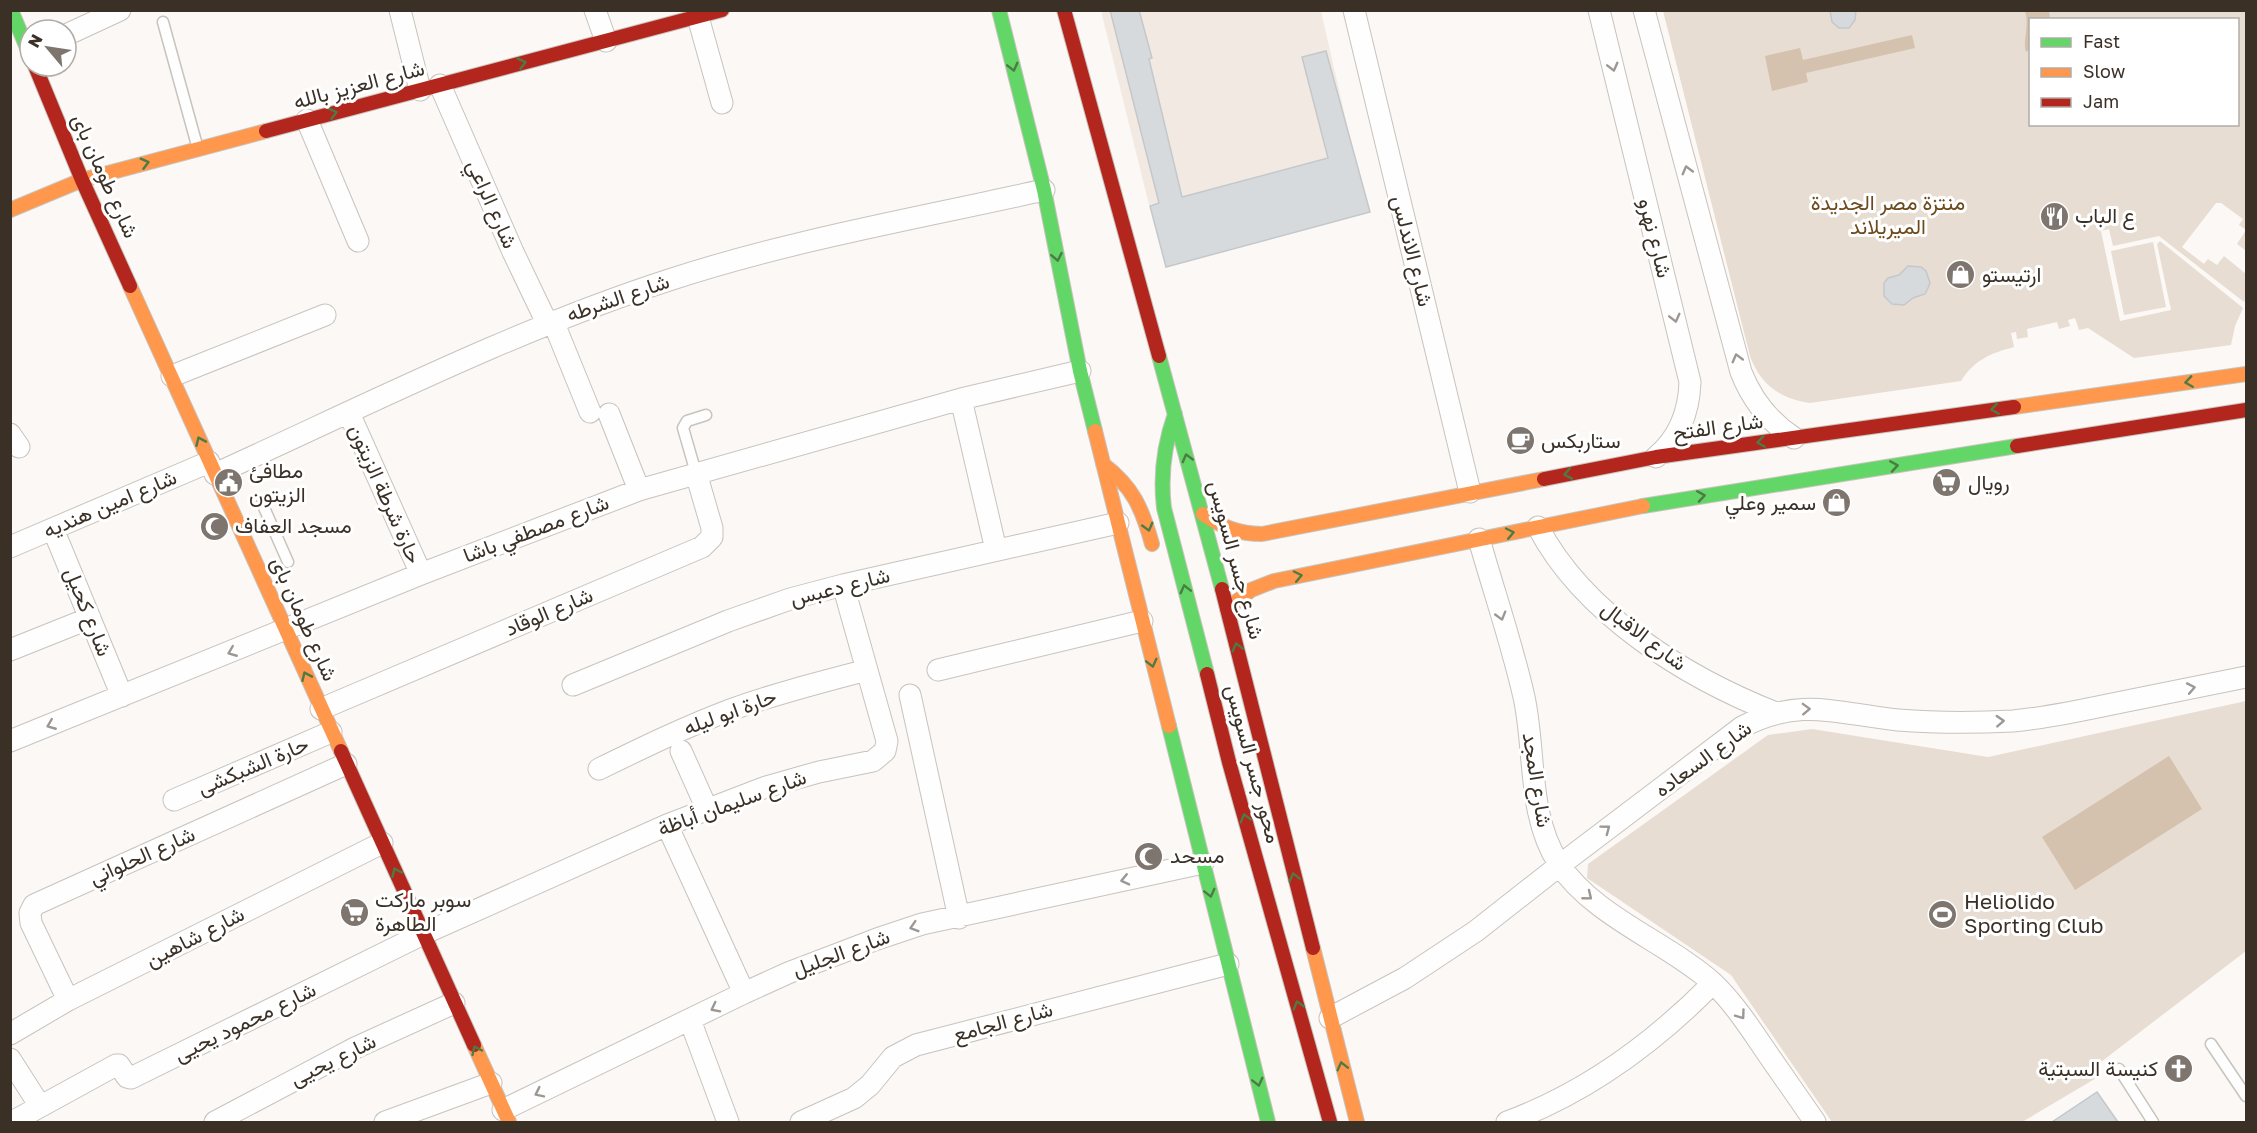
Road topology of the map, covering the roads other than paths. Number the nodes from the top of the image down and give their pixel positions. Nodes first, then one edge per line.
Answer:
1 (10, 10) edge
2 (120, 10) edge
3 (400, 10) edge
4 (595, 10) edge
5 (722, 10) edge
6 (999, 10) edge
7 (1064, 10) edge
8 (1354, 10) edge
9 (1599, 10) edge
10 (1644, 10) edge
11 (674, 16) edge
12 (698, 17) junction
13 (163, 22) dead end
14 (18, 28) edge
15 (78, 29) edge
16 (606, 41) junction
17 (40, 78) edge
18 (430, 88) junction
19 (723, 103) dead end
20 (308, 120) junction
21 (198, 149) junction
22 (82, 180) junction
23 (1044, 190) junction
24 (10, 210) edge
25 (358, 241) dead end
26 (325, 315) dead end
27 (550, 322) junction
28 (1080, 371) junction
29 (2247, 374) edge
30 (172, 376) junction
31 (961, 399) junction
32 (2247, 410) edge
33 (349, 413) junction
34 (1175, 414) junction
35 (706, 415) dead end
36 (1794, 438) junction
37 (1656, 463) junction
38 (1103, 464) junction
39 (212, 468) junction
40 (696, 473) junction
41 (639, 489) junction
42 (1470, 492) junction
43 (262, 503) dead end
44 (1203, 514) junction
45 (1118, 523) junction
46 (1538, 527) junction
47 (53, 528) junction
48 (1268, 533) junction
49 (1479, 539) junction
50 (10, 547) edge
51 (1264, 549) dead end
52 (996, 550) junction
53 (1157, 560) dead end
54 (288, 562) dead end
55 (1266, 566) dead end
56 (421, 574) junction
57 (1274, 581) junction
58 (843, 585) junction
59 (1227, 609) junction
60 (90, 618) junction
61 (1142, 621) junction
62 (286, 630) junction
63 (10, 650) edge
64 (867, 670) junction
65 (938, 670) dead end
66 (2247, 677) edge
67 (573, 685) dead end
68 (910, 695) dead end
69 (122, 696) junction
70 (321, 709) junction
71 (1776, 712) junction
72 (331, 732) junction
73 (10, 741) edge
74 (681, 750) dead end
75 (346, 764) junction
76 (599, 769) dead end
77 (174, 800) dead end
78 (707, 809) junction
79 (667, 825) junction
80 (382, 843) junction
81 (1203, 863) junction
82 (1560, 865) junction
83 (959, 918) junction
84 (423, 934) junction
85 (1228, 964) junction
86 (1713, 983) junction
87 (744, 993) junction
88 (68, 1000) junction
89 (454, 1003) junction
90 (1330, 1018) junction
91 (690, 1020) junction
92 (10, 1034) edge
93 (2211, 1044) dead end
94 (10, 1059) edge
95 (2119, 1069) dead end
96 (491, 1083) junction
97 (2247, 1096) edge
98 (40, 1106) junction
99 (506, 1116) edge
100 (12, 1122) edge
101 (215, 1122) edge
102 (385, 1122) edge
103 (728, 1122) edge
104 (801, 1122) edge
105 (1268, 1122) edge
106 (1330, 1122) edge
107 (1357, 1122) edge
108 (1507, 1122) edge
109 (1815, 1122) edge
110 (2153, 1122) edge

1 - 14 main road, شارع طومان باى
2 - 15 street
3 - 18 street, شارع الراعي
4 - 16 street
5 - 12 main road, شارع العزيز بالله
6 -> 23 main road
7 - 34 main road, شارع جسر السويس
8 - 42 street, شارع الاندلس
9 -> 37 street, شارع نهرو
36 -> 10 street
11 - 12 main road, شارع العزيز بالله
11 - 16 main road, شارع العزيز بالله
12 - 19 street
13 - 21 lane
18 -> 16 main road, شارع العزيز بالله
17 - 22 main road, شارع طومان باى
20 -> 18 main road, شارع العزيز بالله
18 - 27 street, شارع الراعي
20 - 21 main road, شارع العزيز بالله
20 - 25 street
22 -> 21 main road, شارع العزيز بالله
22 - 24 main road, شارع العزيز بالله
22 - 30 main road, شارع طومان باى
23 - 27 street, شارع الشرطه
23 -> 28 main road
26 - 30 street
27 - 33 street, شارع الشرطه
27 - 41 street, شارع الراعي
28 - 31 street, شارع مصطفي باشا
28 - 38 main road
29 -> 36 main road, شارع الفتح
39 -> 30 main road, شارع طومان باى
31 - 40 street, شارع مصطفي باشا
31 - 52 street
46 -> 32 main road
33 - 39 street, شارع الشرطه
33 - 56 street, حارة شرطة الزيتون
44 -> 34 main road, شارع جسر السويس
106 -> 34 main road, محور جسر السويس
35 - 40 lane
36 -> 37 main road, شارع الفتح
37 -> 42 main road, شارع الفتح
38 - 45 main road
38 -> 53 main road
39 - 47 street, شارع امين هنديه
39 - 62 main road, شارع طومان باى
40 - 41 street, شارع مصطفي باشا
40 - 70 street, شارع الوقاد
41 - 56 street, شارع مصطفي باشا
42 - 48 main road, شارع الفتح
43 - 54 lane
44 - 48 main road, شارع الفتح
44 - 59 main road, شارع جسر السويس
45 - 52 street, شارع دعبس
45 - 61 main road
49 -> 46 main road
46 - 71 street, شارع الاقبال
47 - 50 street, شارع امين هنديه
47 - 60 street, شارع كحيل
48 - 51 main road
57 -> 49 main road
49 -> 82 street, شارع المجد
52 - 58 street, شارع دعبس
55 - 57 main road
56 - 62 street, شارع مصطفي باشا
57 - 59 main road
58 - 64 street, شارع سليمان أباظة
58 - 67 street, شارع دعبس
90 -> 59 main road, شارع جسر السويس
60 - 63 street
60 - 69 street, شارع كحيل
61 - 65 street
61 -> 81 main road
62 -> 69 street, شارع مصطفي باشا
70 -> 62 main road, شارع طومان باى
64 - 76 street, حارة ابو ليله
64 - 78 street, شارع سليمان أباظة
71 -> 66 street, شارع السعاده
68 - 83 street
69 -> 73 street, شارع مصطفي باشا
70 - 72 main road, شارع طومان باى
82 -> 71 street, شارع السعاده
72 - 75 main road, شارع طومان باى
72 - 77 street, حارة الشبكشى
74 - 78 street
75 - 80 main road, شارع طومان باى
75 - 88 street, شارع الحلواني
78 - 79 street, شارع سليمان أباظة
79 - 84 street, شارع سليمان أباظة
79 - 87 street
84 -> 80 main road, شارع طومان باى
80 - 88 street, شارع شاهين
81 -> 83 street, شارع الجليل
81 -> 85 main road
82 -> 86 street, شارع المجد
82 - 90 street, شارع السعاده
83 -> 87 street, شارع الجليل
84 - 89 main road, شارع طومان باى
84 - 98 street, شارع محمود يحيى
85 - 104 street, شارع الجامع
85 -> 105 main road
86 - 108 street
86 -> 109 street, شارع المجد
87 -> 91 street, شارع الجليل
88 - 92 street, شارع شاهين
96 -> 89 main road, شارع طومان باى
89 - 101 street, شارع يحيى
107 -> 90 main road, شارع جسر السويس
91 -> 99 street, شارع الجليل
91 - 103 street
93 - 97 lane
94 - 98 street
95 - 110 lane
96 - 99 main road, شارع طومان باى
96 - 102 street
98 - 100 street

